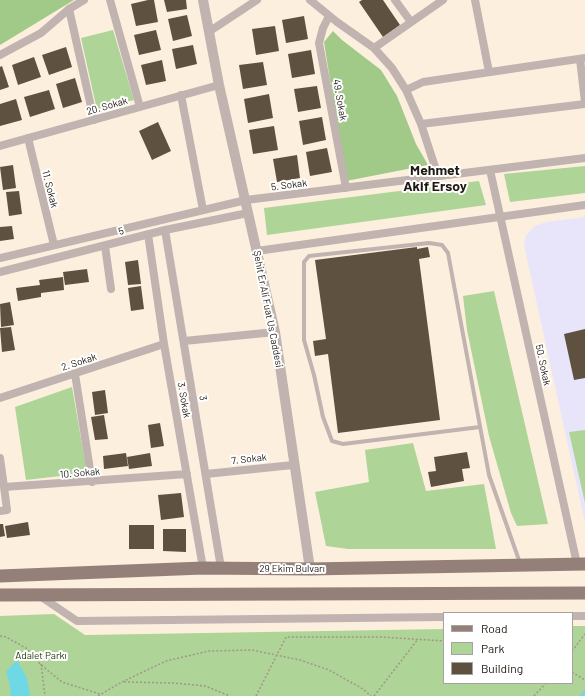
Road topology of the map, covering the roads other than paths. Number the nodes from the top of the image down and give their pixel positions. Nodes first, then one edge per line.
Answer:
1 (84, 0) edge
2 (110, 0) edge
3 (203, 0) edge
4 (257, 0) edge
5 (310, 0) edge
6 (395, 0) edge
7 (443, 0) edge
8 (476, 0) edge
9 (69, 9) junction
10 (329, 16) junction
11 (411, 22) junction
12 (210, 31) junction
13 (374, 48) junction
14 (0, 56) edge
15 (583, 59) edge
16 (489, 72) junction
17 (219, 85) junction
18 (406, 90) junction
19 (181, 95) junction
20 (585, 103) edge
21 (140, 107) junction
22 (94, 120) junction
23 (421, 124) junction
24 (28, 138) junction
25 (0, 146) edge
26 (585, 158) edge
27 (490, 170) junction
28 (438, 176) junction
29 (346, 188) junction
30 (246, 200) junction
31 (585, 204) edge
32 (202, 210) junction
33 (248, 213) junction
34 (500, 216) junction
35 (165, 230) junction
36 (148, 234) junction
37 (54, 245) junction
38 (105, 246) junction
39 (257, 251) junction
40 (0, 258) edge
41 (0, 272) edge
42 (111, 289) dead end
43 (275, 332) junction
44 (184, 341) junction
45 (164, 344) junction
46 (75, 374) junction
47 (0, 398) edge
48 (480, 427) junction
49 (0, 458) edge
50 (293, 464) junction
51 (187, 474) junction
52 (206, 474) junction
53 (92, 482) junction
54 (4, 487) junction
55 (0, 511) edge
56 (581, 564) edge
57 (521, 565) junction
58 (203, 568) junction
59 (221, 568) junction
60 (310, 569) junction
61 (0, 576) edge
62 (585, 593) edge
63 (38, 594) junction
64 (1, 596) edge
65 (573, 616) edge
66 (585, 616) edge
67 (443, 617) edge

1 - 9 street
2 - 21 street
3 - 12 street, Şehit Er Ali Fuat Us Caddesi
4 - 12 street
5 - 10 street
6 - 11 street
7 - 11 street
8 - 16 street
9 - 14 street
9 - 22 street
10 - 13 street
10 - 29 street, 49. Sokak
11 - 13 street
12 - 17 street, Şehit Er Ali Fuat Us Caddesi
13 - 18 street
15 - 16 street
15 - 20 street
16 - 18 street
17 - 19 street, 20. Sokak
17 - 30 street, Şehit Er Ali Fuat Us Caddesi
18 - 23 street
19 - 21 street, 20. Sokak
19 - 32 street
20 - 23 street
21 - 22 street, 20. Sokak
22 - 24 street, 20. Sokak
23 - 28 street
24 - 25 street, 20. Sokak
24 - 37 street, 11. Sokak
26 - 27 street, 5. Sokak
27 - 28 street, 5. Sokak
27 - 34 street, 50. Sokak
28 - 29 street, 5. Sokak
29 - 30 street, 5. Sokak
30 - 32 street, 5. Sokak
30 - 33 street, Şehit Er Ali Fuat Us Caddesi
31 - 34 street
32 - 37 street, 5. Sokak
33 - 35 street, 5
33 - 39 street, Şehit Er Ali Fuat Us Caddesi
34 - 39 street
34 - 56 street, 50. Sokak
35 - 36 street, 5
35 - 44 street, 3
36 - 38 street, 5
36 - 45 street, 3. Sokak
37 - 40 street, 5. Sokak
38 - 41 street, 5
38 - 42 street
39 - 43 street, Şehit Er Ali Fuat Us Caddesi
43 - 44 street
43 - 50 street, Şehit Er Ali Fuat Us Caddesi
44 - 52 street, 3
45 - 46 street, 2. Sokak
45 - 51 street, 3. Sokak
46 - 47 street, 2. Sokak
46 - 53 street
48 - 48 lane
48 - 57 lane
49 - 54 street
50 - 52 street, 7. Sokak
50 - 60 street, Şehit Er Ali Fuat Us Caddesi
51 - 53 street, 10. Sokak
51 - 58 street, 3. Sokak
52 - 59 street, 3
53 - 54 street, 10. Sokak
54 - 55 street
56 - 57 main road, 29 Ekim Bulvarı
57 - 60 main road, 29 Ekim Bulvarı
58 - 59 main road, 29 Ekim Bulvarı
58 - 61 main road, 29 Ekim Bulvarı
59 - 60 main road, 29 Ekim Bulvarı
62 - 63 main road
63 - 64 main road
63 - 67 street
65 - 66 street

